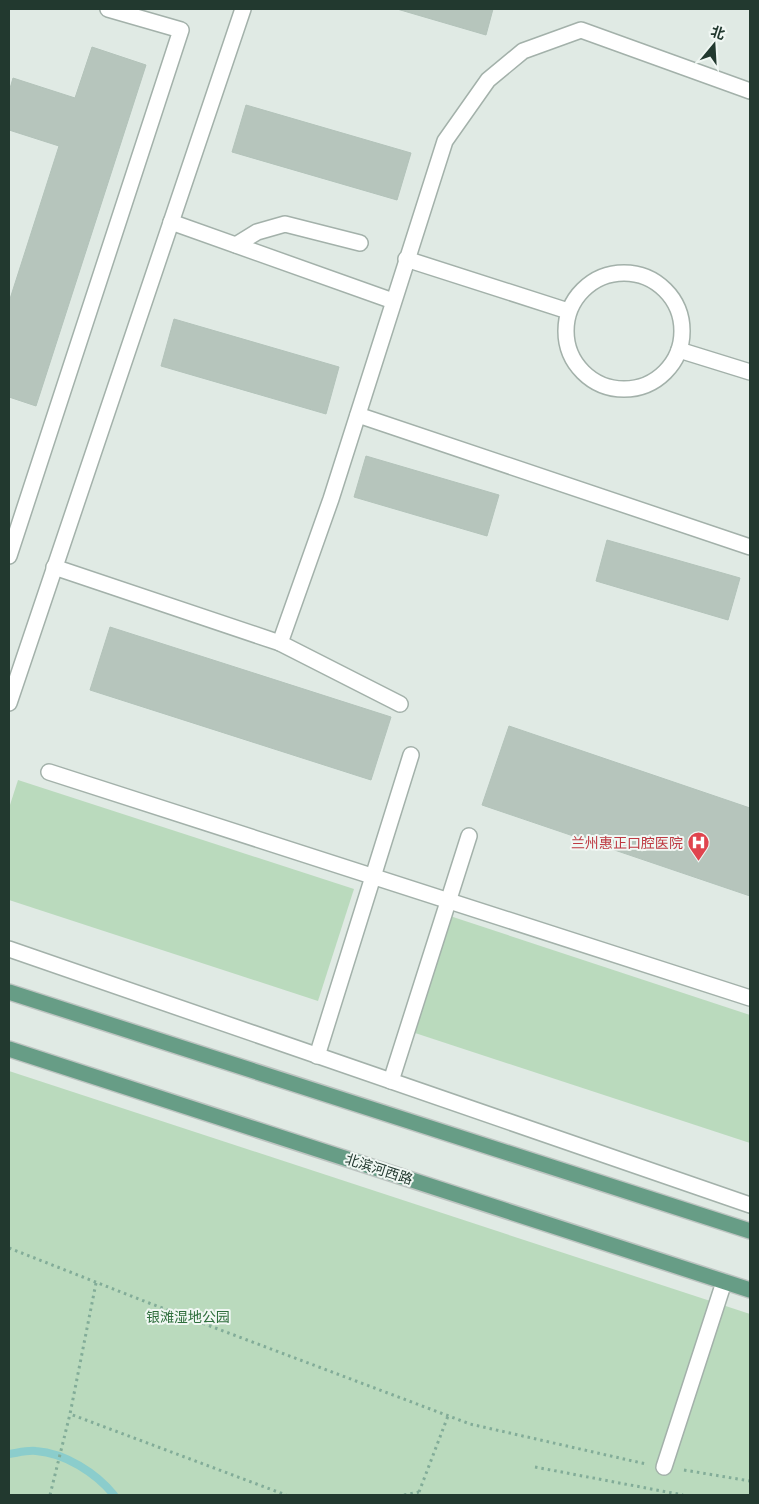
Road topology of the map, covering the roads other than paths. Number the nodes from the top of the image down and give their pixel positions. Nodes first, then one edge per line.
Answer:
1 (108, 9) edge
2 (243, 9) edge
3 (750, 91) edge
4 (171, 222) junction
5 (360, 244) dead end
6 (236, 246) junction
7 (406, 259) junction
8 (393, 301) junction
9 (568, 311) junction
10 (679, 350) junction
11 (750, 372) edge
12 (358, 415) junction
13 (750, 547) edge
14 (9, 556) edge
15 (54, 567) junction
16 (280, 644) junction
17 (9, 703) edge
18 (400, 704) dead end
19 (411, 755) dead end
20 (49, 772) dead end
21 (469, 836) dead end
22 (373, 877) junction
23 (449, 901) junction
24 (9, 949) edge
25 (9, 992) edge
26 (750, 998) edge
27 (9, 1049) edge
28 (317, 1056) junction
29 (391, 1081) junction
30 (750, 1205) edge
31 (750, 1232) edge
32 (724, 1282) junction
33 (750, 1290) edge
34 (664, 1466) road end

1 - 14 street
2 - 4 street
3 - 7 street
4 - 6 street
4 - 15 street
5 - 6 street
6 - 8 street
7 - 8 street
7 - 9 street
8 - 12 street
9 - 10 street
9 - 10 street
10 - 11 street
12 - 13 street
12 - 16 street
15 - 16 street
15 - 17 street
16 - 18 street
19 - 22 street
20 - 22 street
21 - 23 street
22 - 23 street
22 - 28 street
23 - 26 street
23 - 29 street
24 - 28 street
25 - 31 main road
27 - 32 main road, 北滨河西路
28 - 29 street
29 - 30 street
32 - 33 main road, 北滨河西路
32 - 34 street

